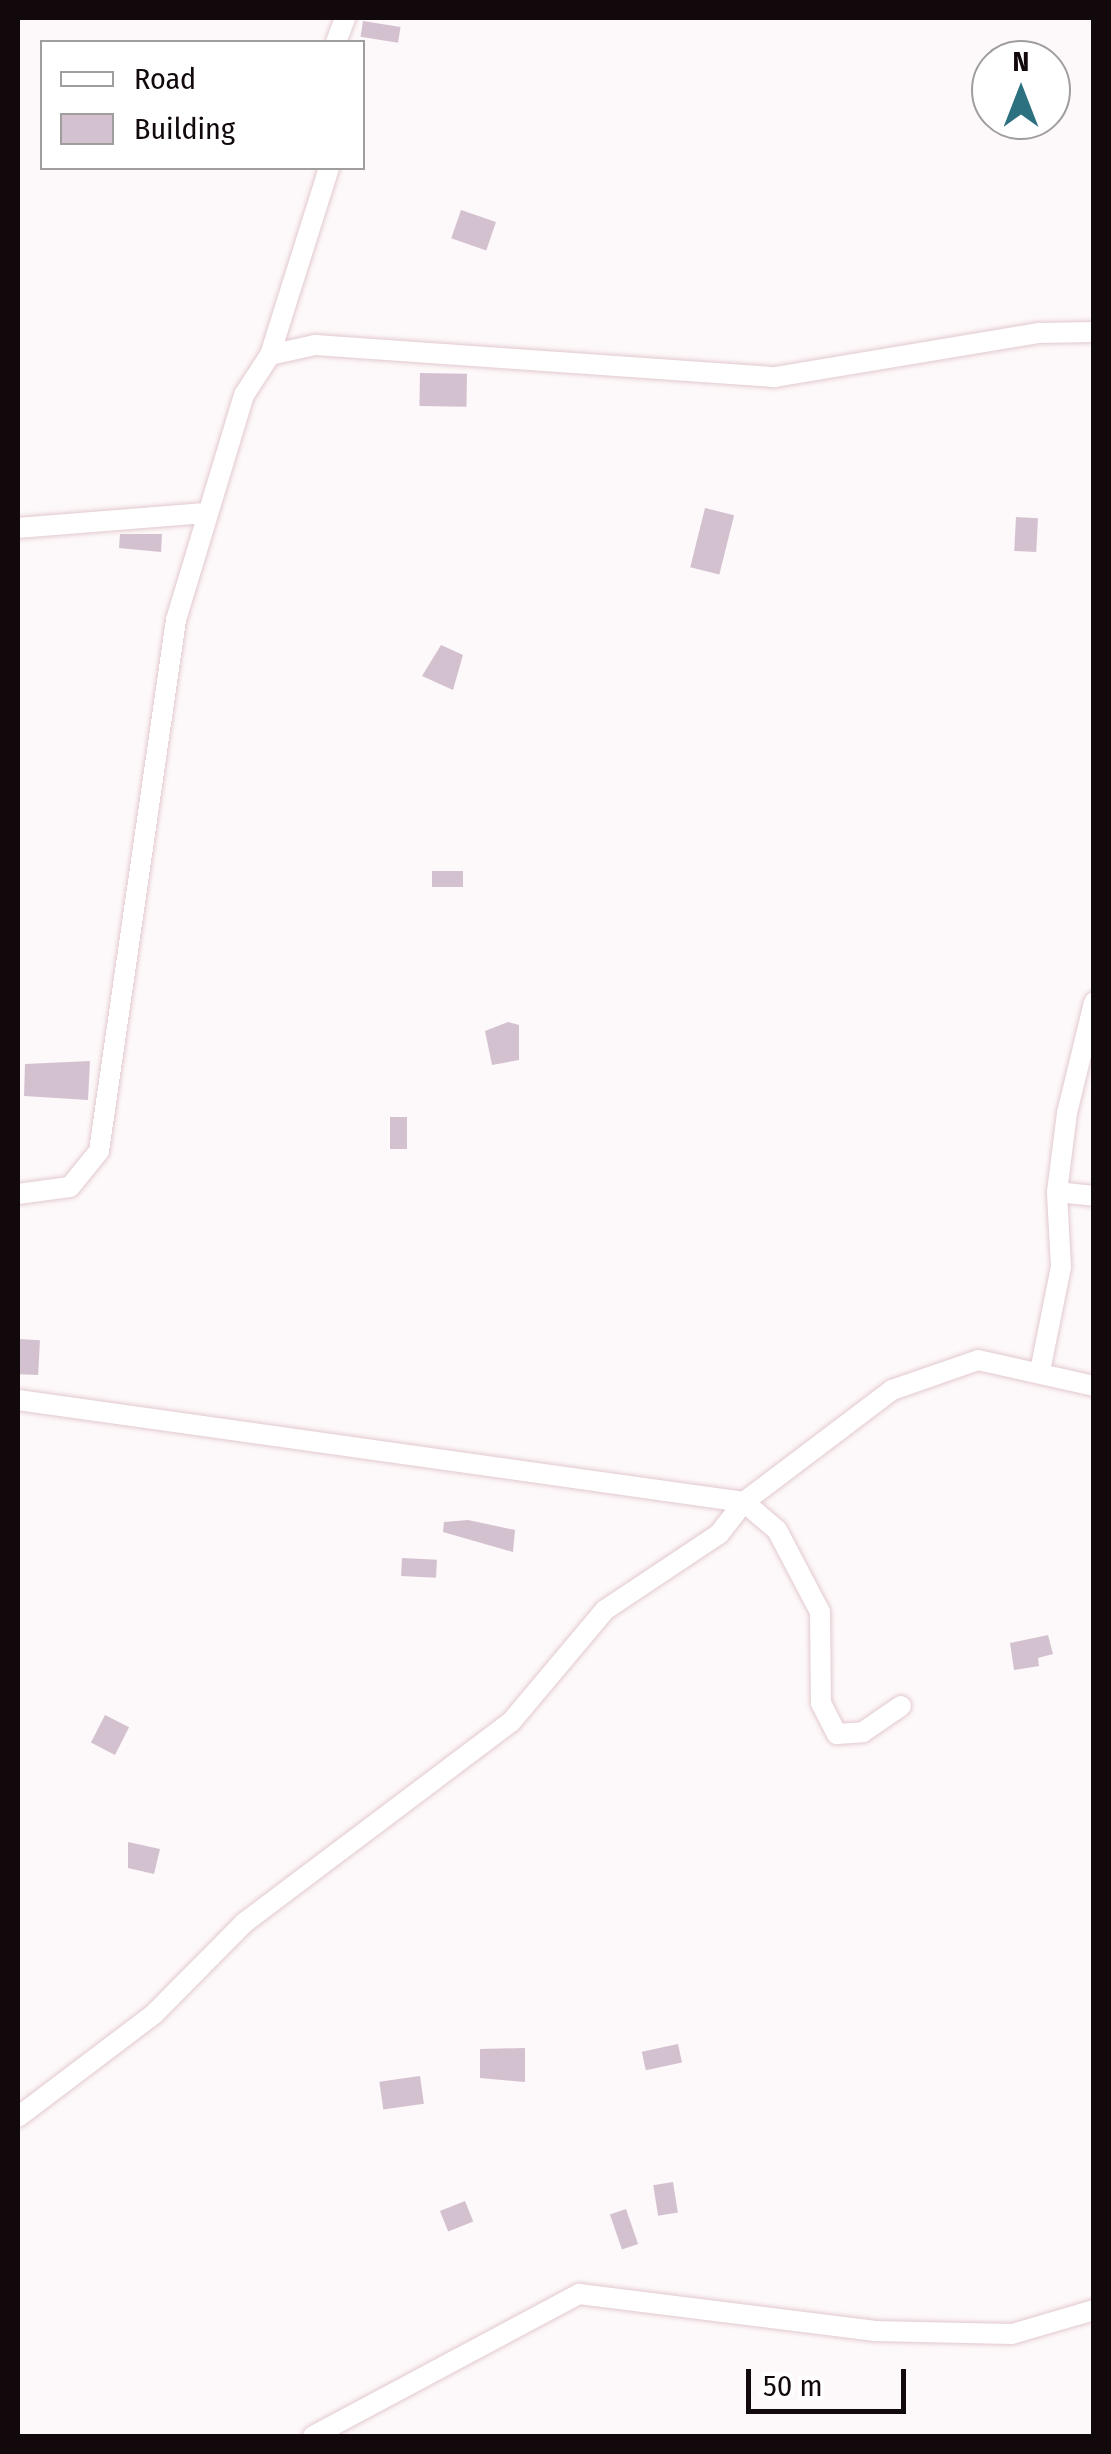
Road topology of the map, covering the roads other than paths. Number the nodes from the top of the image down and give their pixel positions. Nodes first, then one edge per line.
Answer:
1 (329, 170) edge
2 (1094, 332) edge
3 (270, 355) junction
4 (204, 513) junction
5 (18, 528) edge
6 (1094, 1002) edge
7 (1057, 1192) junction
8 (18, 1194) edge
9 (1094, 1196) edge
10 (1040, 1371) junction
11 (1094, 1386) edge
12 (18, 1400) edge
13 (744, 1502) junction
14 (900, 1706) dead end
15 (18, 2117) edge
16 (1094, 2310) edge
17 (313, 2436) edge

1 - 3 street
2 - 3 street
3 - 4 street
4 - 5 street
4 - 8 street
6 - 7 street
7 - 9 street
7 - 10 street
10 - 11 street
10 - 13 street
12 - 13 street
13 - 14 street
13 - 15 street
16 - 17 street

